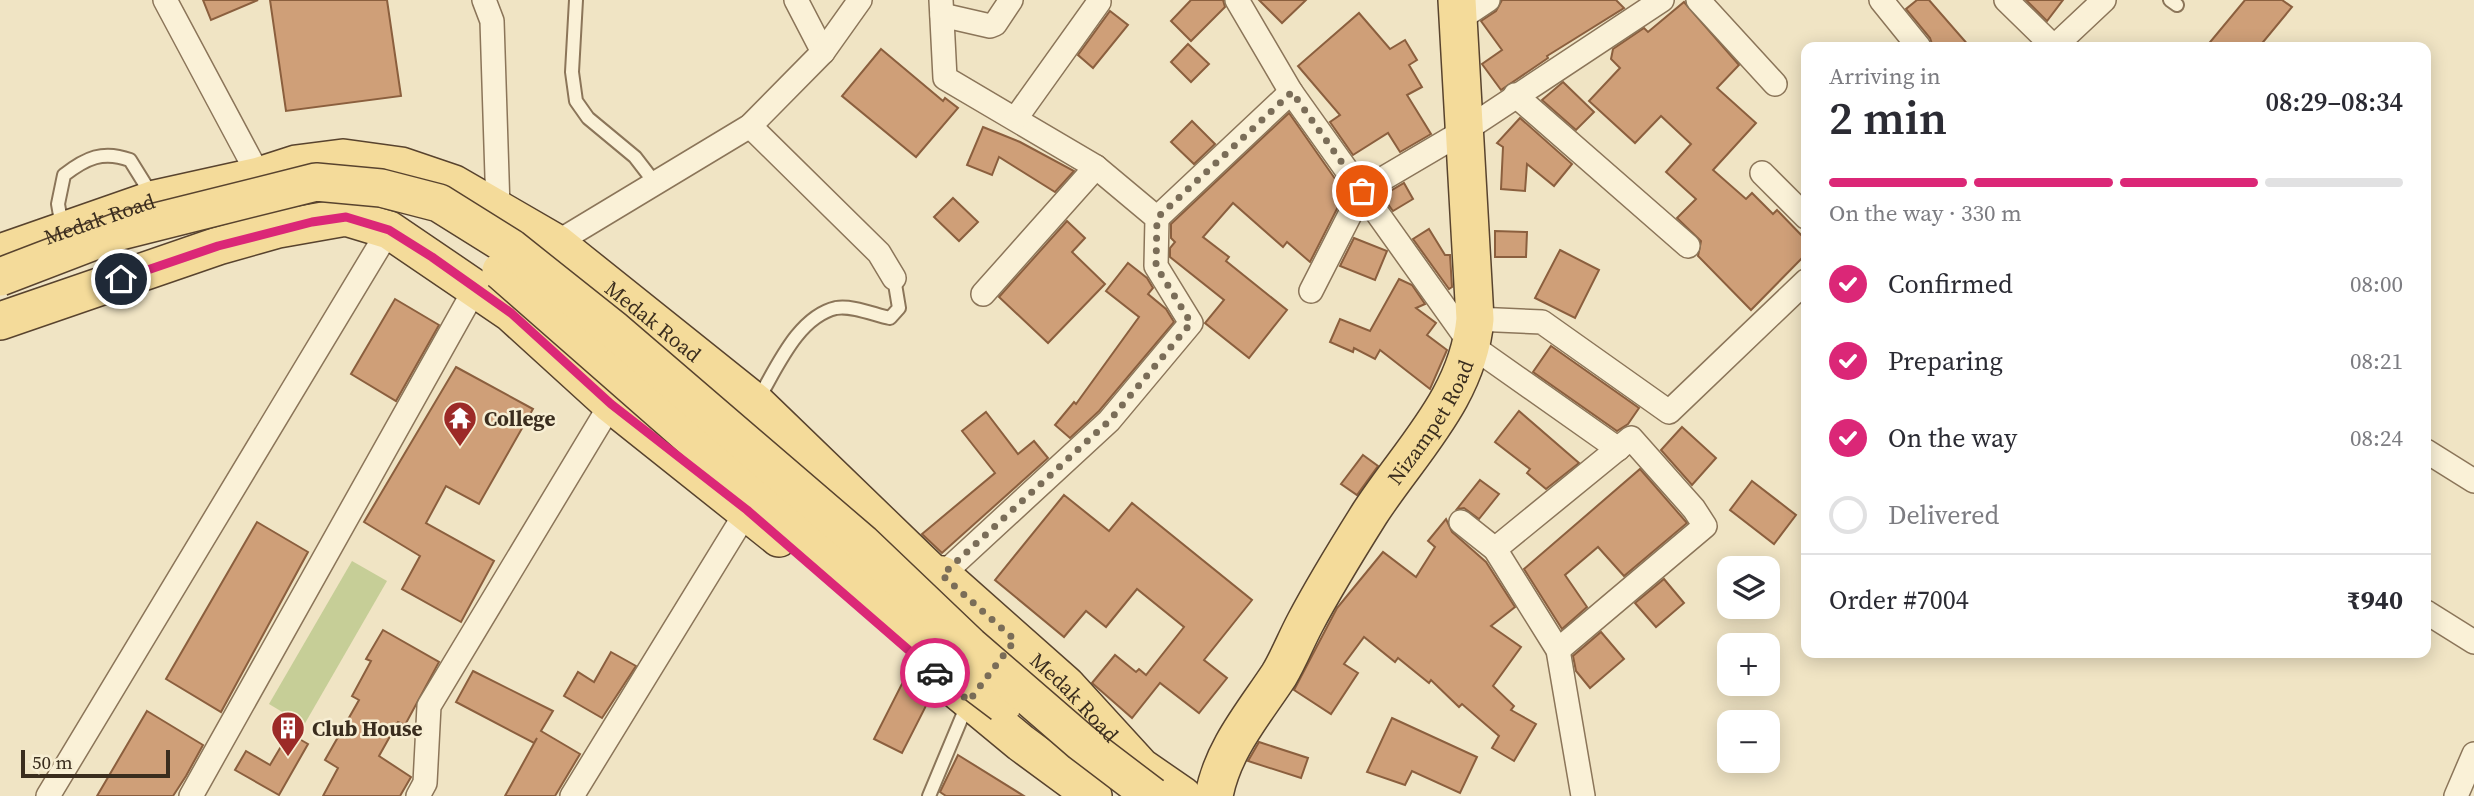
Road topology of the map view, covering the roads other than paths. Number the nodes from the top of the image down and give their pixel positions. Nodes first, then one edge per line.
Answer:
1 (165, 0) edge
2 (484, 0) edge
3 (576, 0) edge
4 (796, 0) edge
5 (860, 0) edge
6 (1010, 0) edge
7 (1488, 0) edge
8 (1662, 0) edge
9 (1698, 0) edge
10 (1881, 0) edge
11 (2006, 0) edge
12 (2104, 0) edge
13 (1241, 1) edge
14 (1099, 2) dead end
15 (942, 8) edge
16 (1457, 10) edge
17 (1915, 42) edge
18 (2049, 42) edge
19 (2059, 42) edge
20 (823, 52) junction
21 (1774, 84) dead end
22 (1292, 92) junction
23 (1515, 95) junction
24 (1016, 118) junction
25 (750, 127) junction
26 (1464, 131) junction
27 (1096, 167) junction
28 (1762, 173) dead end
29 (259, 176) junction
30 (655, 183) junction
31 (1362, 191) junction
32 (155, 200) junction
33 (498, 208) junction
34 (1801, 212) edge
35 (1157, 218) junction
36 (389, 230) junction
37 (63, 231) junction
38 (556, 243) junction
39 (1688, 246) dead end
40 (0, 253) edge
41 (0, 276) edge
42 (894, 278) joint
43 (1801, 286) edge
44 (475, 289) junction
45 (1311, 291) dead end
46 (983, 294) dead end
47 (0, 299) edge
48 (0, 320) edge
49 (1474, 333) junction
50 (756, 402) junction
51 (611, 404) junction
52 (1618, 449) junction
53 (2431, 454) edge
54 (2474, 481) edge
55 (747, 510) junction
56 (1461, 522) dead end
57 (1495, 550) junction
58 (942, 575) junction
59 (2431, 615) edge
60 (1305, 623) junction
61 (2474, 642) edge
62 (1007, 650) junction
63 (1558, 650) junction
64 (969, 701) junction
65 (2474, 754) edge
66 (48, 796) edge
67 (191, 796) edge
68 (418, 796) edge
69 (572, 796) edge
70 (929, 796) edge
71 (1093, 796) edge
72 (1127, 796) edge
73 (1152, 796) edge
74 (1185, 796) edge
75 (1214, 796) edge
76 (1583, 796) edge
77 (2456, 796) edge

1 - 29 street
2 - 33 street
3 - 30 lane
4 - 20 street
5 - 20 street
6 - 15 street
7 - 16 street
8 - 23 street
9 - 21 street
10 - 17 street
11 - 18 street
12 - 19 street
13 - 22 street
14 - 24 street
15 - 24 street
16 - 26 main road, Nizampet Road
20 - 25 street
22 - 31 street
22 - 35 street
23 - 26 street
23 - 39 street
24 - 27 street
25 - 30 street
25 - 42 street
26 - 31 street
26 - 49 main road, Nizampet Road
27 - 35 street
27 - 46 street
28 - 34 street
29 - 32 main road, Medak Road
29 - 33 main road, Medak Road
30 - 38 street
31 - 45 street
31 - 49 street
32 - 37 main road, Medak Road
32 - 37 lane
33 - 38 main road, Medak Road
35 - 58 street
36 - 44 main road
36 - 48 main road
36 - 66 street
37 - 40 main road, Medak Road
38 - 50 main road, Medak Road
41 - 73 main road, bridge
42 - 50 lane
43 - 49 street
44 - 51 main road
44 - 67 street
47 - 72 main road, bridge
49 - 52 street
49 - 60 main road, Nizampet Road
50 - 58 main road, Medak Road
51 - 55 main road
51 - 68 street
52 - 57 street
52 - 63 street
53 - 54 street
55 - 64 main road
55 - 69 street
56 - 57 street
57 - 63 street
58 - 62 main road, Medak Road
59 - 61 street
60 - 74 main road
60 - 75 main road, Nizampet Road
62 - 64 lane
62 - 74 main road, Medak Road
63 - 76 street
64 - 70 lane
64 - 71 main road
65 - 77 street

